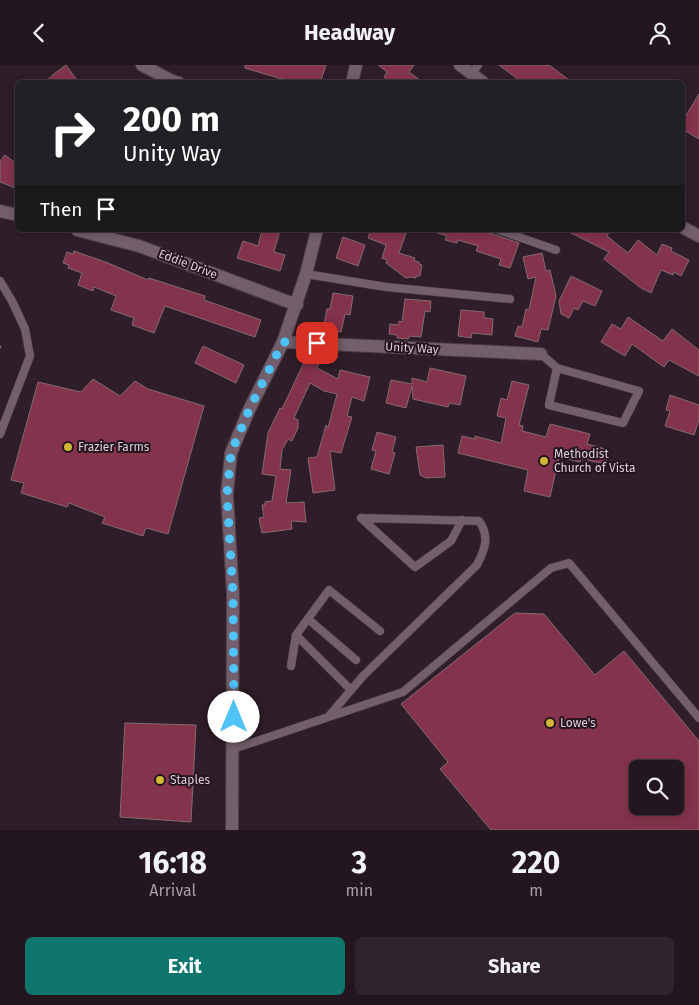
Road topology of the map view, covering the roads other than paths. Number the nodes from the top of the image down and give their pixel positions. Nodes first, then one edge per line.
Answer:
1 (142, 65) edge
2 (356, 65) edge
3 (460, 65) edge
4 (475, 69) edge
5 (170, 80) edge
6 (353, 80) edge
7 (482, 80) edge
8 (0, 211) edge
9 (15, 214) edge
10 (685, 229) edge
11 (85, 232) edge
12 (316, 232) edge
13 (505, 232) edge
14 (699, 236) edge
15 (556, 250) dead end
16 (306, 274) junction
17 (0, 281) edge
18 (510, 299) dead end
19 (297, 305) junction
20 (283, 342) junction
21 (541, 354) joint
22 (557, 368) junction
23 (0, 434) edge
24 (462, 520) junction
25 (308, 619) junction
26 (380, 631) dead end
27 (296, 635) junction
28 (356, 661) dead end
29 (291, 666) dead end
30 (351, 690) junction
31 (329, 717) junction
32 (699, 718) edge
33 (233, 749) junction
34 (232, 830) edge

1 - 5 street
2 - 6 street
3 - 4 street
4 - 7 street
8 - 9 street
10 - 14 street
11 - 19 street, Eddie Drive
12 - 16 street
13 - 15 lane
16 - 18 lane
16 - 19 street
17 - 23 lane
19 - 20 street
20 - 21 street, Unity Way
20 - 33 street
21 - 22 lane
22 - 22 lane
24 - 24 lane
24 - 30 lane
25 - 26 lane
25 - 27 lane
25 - 28 lane
27 - 29 lane
27 - 30 lane
30 - 31 lane
31 - 32 lane
31 - 33 lane
33 - 34 street

